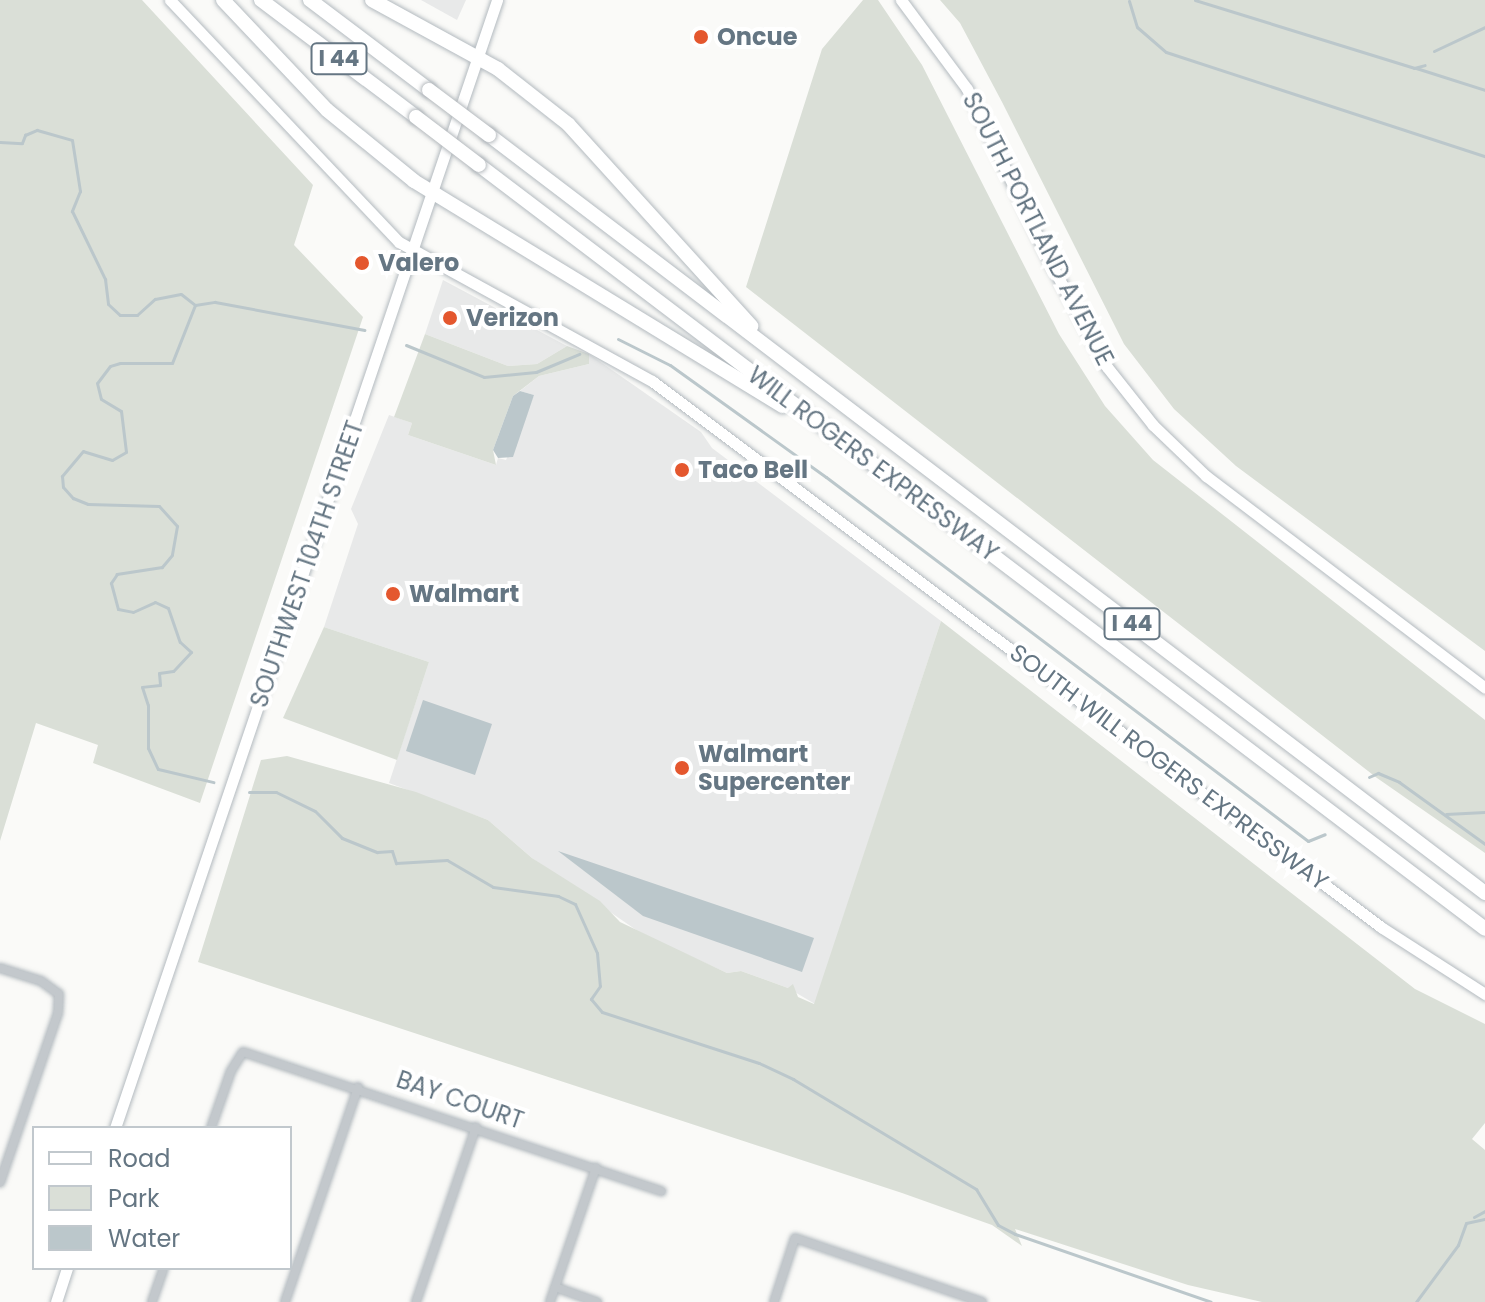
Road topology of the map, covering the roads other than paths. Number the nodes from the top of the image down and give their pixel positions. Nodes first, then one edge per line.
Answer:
1 (170, 0) edge
2 (223, 0) edge
3 (261, 0) edge
4 (310, 0) edge
5 (372, 0) edge
6 (497, 0) edge
7 (901, 0) edge
8 (478, 57) junction
9 (432, 193) junction
10 (413, 249) junction
11 (778, 356) junction
12 (842, 441) junction
13 (1485, 688) edge
14 (1485, 893) edge
15 (1485, 929) edge
16 (0, 968) edge
17 (1485, 994) edge
18 (358, 1087) junction
19 (116, 1126) edge
20 (212, 1126) edge
21 (476, 1127) junction
22 (596, 1168) junction
23 (0, 1182) edge
24 (662, 1191) dead end
25 (66, 1270) edge
26 (163, 1270) edge
27 (555, 1287) junction
28 (56, 1302) edge
29 (152, 1302) edge
30 (285, 1302) edge
31 (416, 1302) edge
32 (550, 1302) edge
33 (597, 1302) edge
34 (774, 1302) edge
35 (982, 1302) edge

1 - 10 main road
2 - 9 highway
3 - 12 highway, WILL ROGERS EXPRESSWAY / I 44, bridge
4 - 11 highway, WILL ROGERS EXPRESSWAY / I 44, bridge
5 - 8 highway
6 - 8 main road, SOUTHWEST 104TH STREET
7 - 13 main road, SOUTH PORTLAND AVENUE
8 - 9 main road, SOUTHWEST 104TH STREET
8 - 11 highway
9 - 10 main road, SOUTHWEST 104TH STREET
9 - 12 highway
10 - 17 main road, SOUTH WILL ROGERS EXPRESSWAY
10 - 19 main road, SOUTHWEST 104TH STREET
11 - 14 highway, WILL ROGERS EXPRESSWAY / I 44
12 - 15 highway, WILL ROGERS EXPRESSWAY / I 44
16 - 23 street
18 - 20 street, BAY COURT
18 - 21 street, BAY COURT
18 - 30 street
21 - 22 street, BAY COURT
21 - 31 street
22 - 24 street, BAY COURT
22 - 27 street
25 - 28 main road
26 - 29 street
27 - 32 street
27 - 33 street
34 - 35 street

